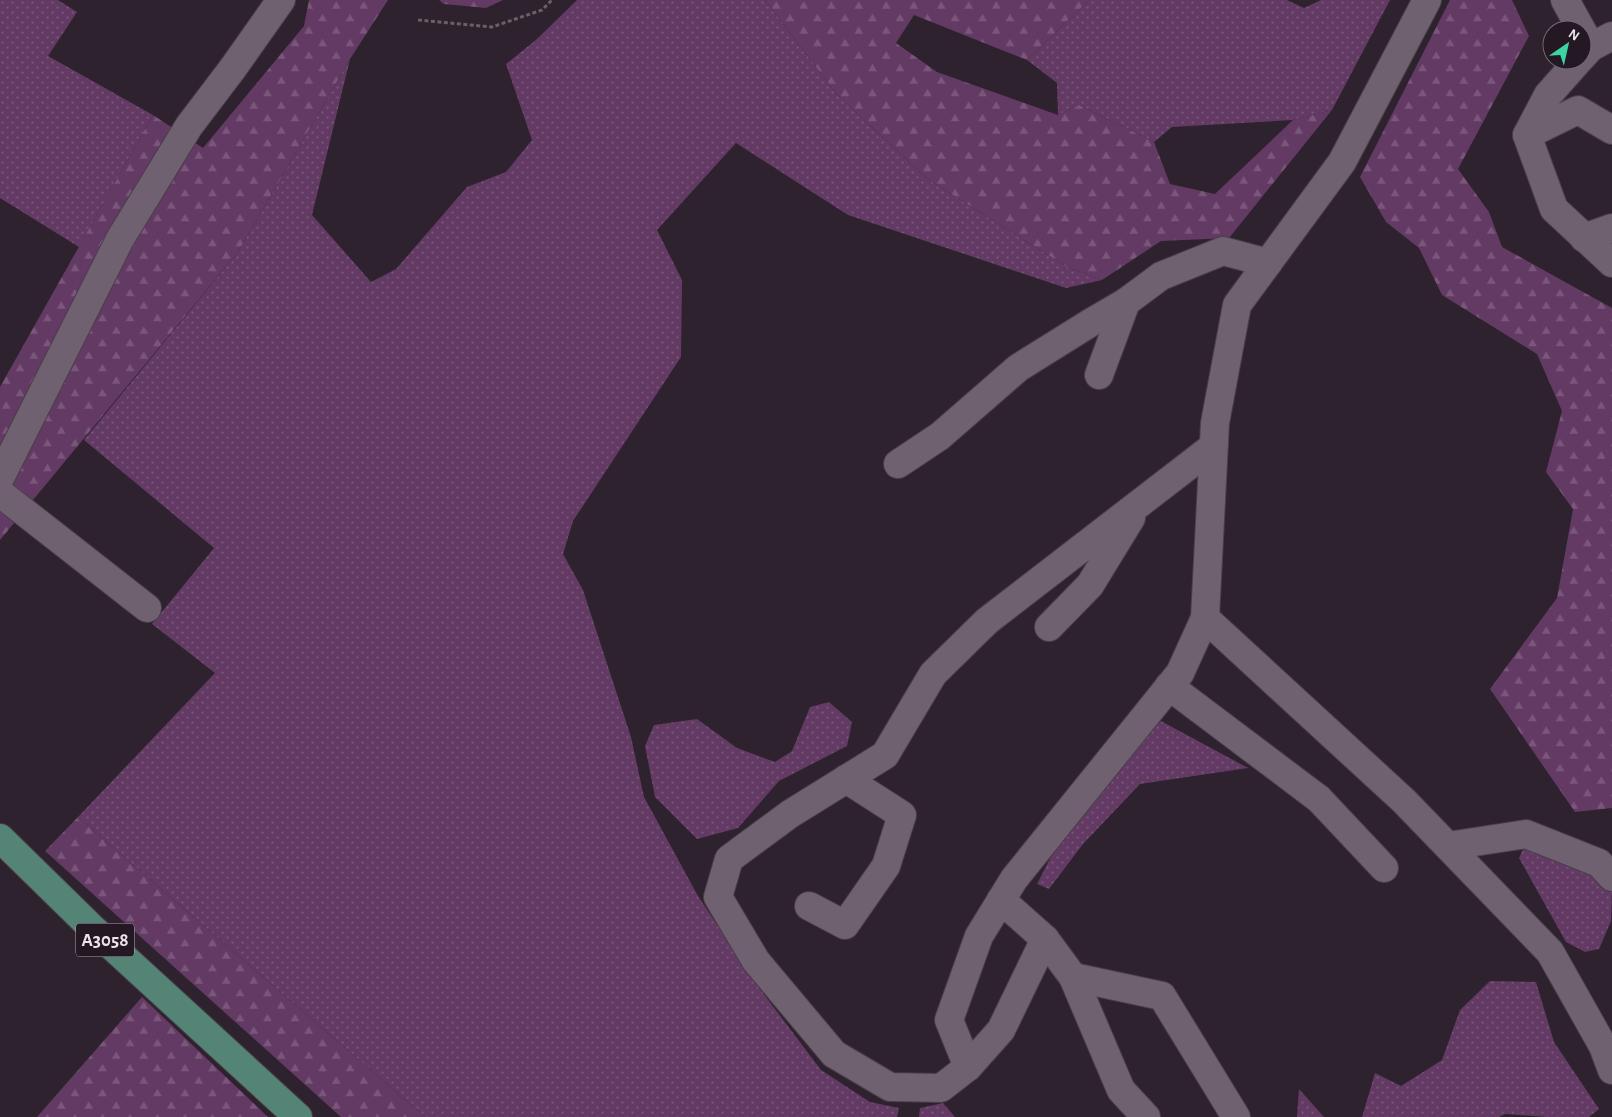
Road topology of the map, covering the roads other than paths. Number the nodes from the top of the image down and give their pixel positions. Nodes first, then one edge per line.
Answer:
1 (280, 0) edge
2 (1427, 0) edge
3 (1565, 0) edge
4 (1575, 20) edge
5 (1572, 70) edge
6 (1612, 130) edge
7 (1527, 135) junction
8 (1612, 228) edge
9 (1584, 238) junction
10 (1268, 263) junction
11 (1612, 263) edge
12 (1126, 302) junction
13 (1100, 375) dead end
14 (1214, 446) junction
15 (898, 464) dead end
16 (0, 478) edge
17 (0, 493) edge
18 (1139, 504) junction
19 (148, 608) dead end
20 (1205, 618) junction
21 (1048, 627) dead end
22 (1169, 686) junction
23 (846, 779) junction
24 (0, 838) edge
25 (1448, 846) junction
26 (1384, 868) dead end
27 (1612, 877) edge
28 (1001, 900) junction
29 (809, 906) dead end
30 (1045, 939) junction
31 (1073, 976) junction
32 (968, 1067) junction
33 (1612, 1070) edge
34 (298, 1117) edge
35 (1146, 1117) edge
36 (1236, 1117) edge

1 - 16 lane
2 - 10 lane
3 - 4 lane
5 - 7 lane
6 - 7 lane
7 - 9 lane
8 - 9 lane
9 - 11 lane
10 - 12 lane
10 - 14 lane
12 - 13 lane
12 - 15 lane
14 - 18 lane
14 - 20 lane
17 - 19 lane
18 - 21 lane
18 - 23 lane
20 - 22 lane
20 - 25 lane
22 - 26 lane
22 - 28 lane
23 - 29 lane
23 - 32 lane
24 - 34 main road, A3058
25 - 27 lane
25 - 33 lane
28 - 30 lane
28 - 32 lane
30 - 31 lane
30 - 32 lane
31 - 35 lane
31 - 36 lane

